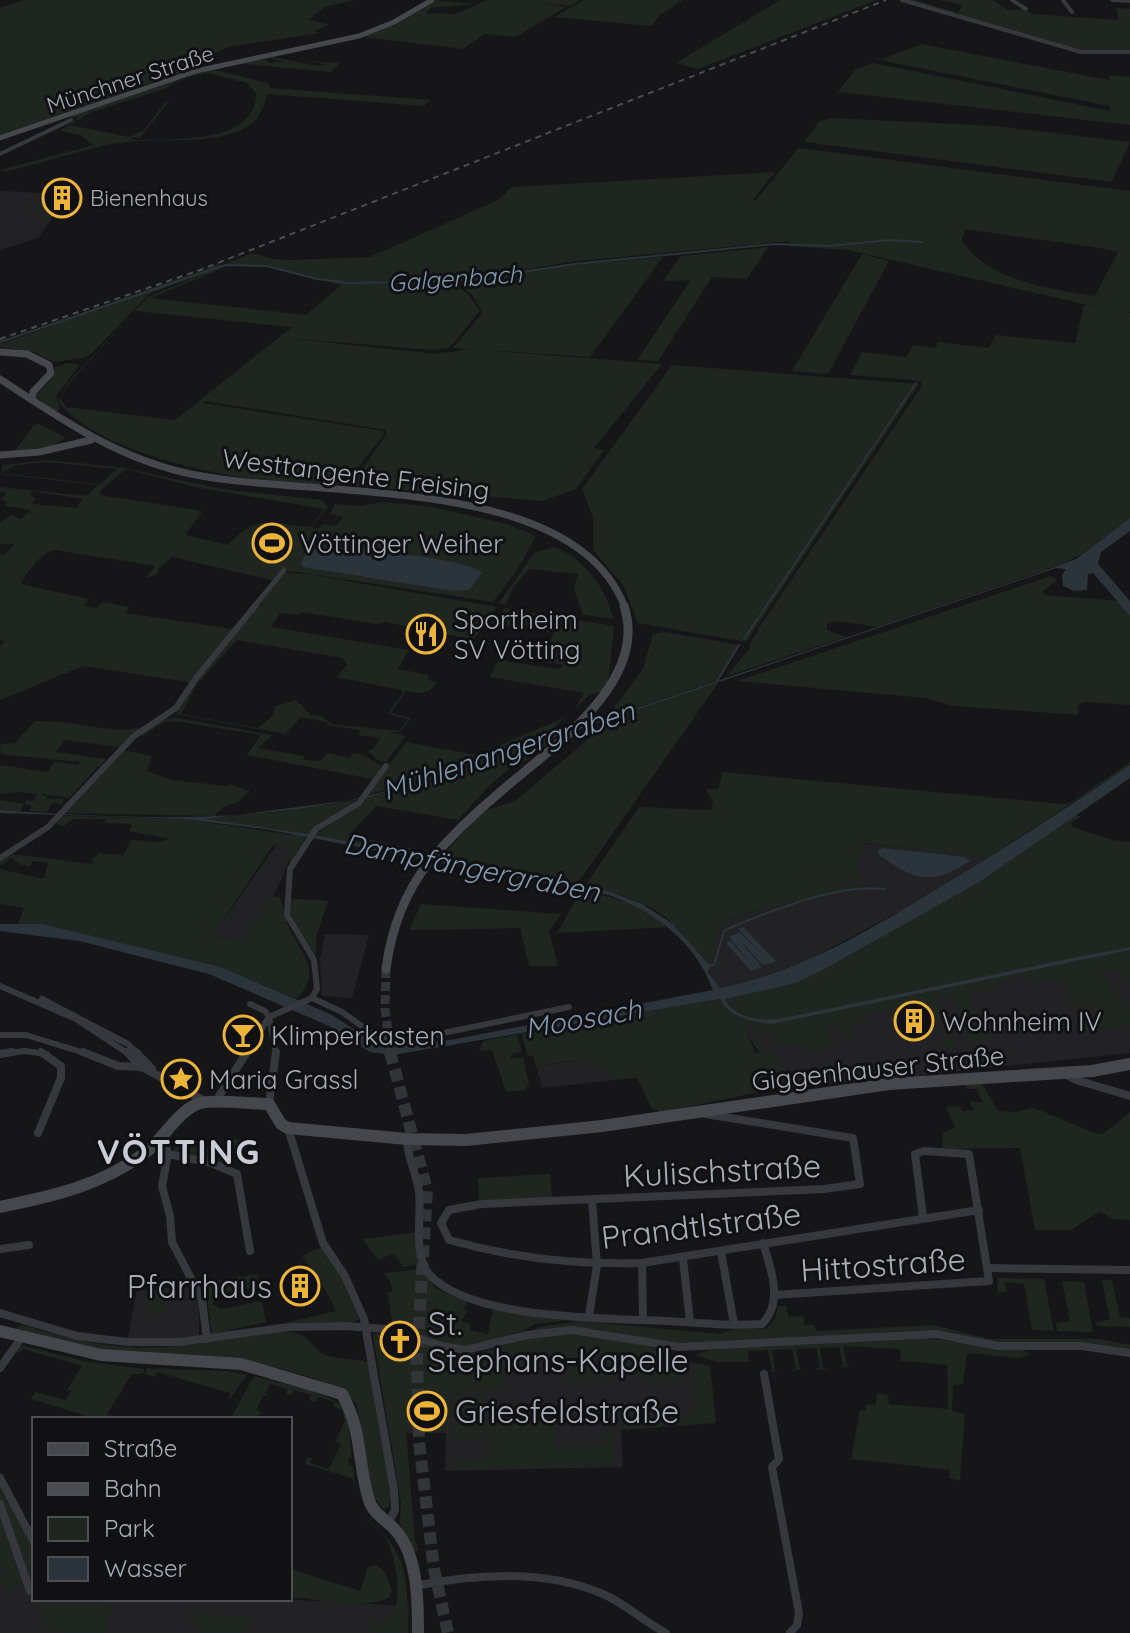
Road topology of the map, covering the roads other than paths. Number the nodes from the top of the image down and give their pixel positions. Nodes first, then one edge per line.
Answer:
1 (432, 0) edge
2 (902, 0) edge
3 (1012, 0) edge
4 (1063, 0) edge
5 (1112, 0) edge
6 (1130, 1) edge
7 (1026, 9) dead end
8 (1072, 12) dead end
9 (1130, 52) edge
10 (61, 117) junction
11 (0, 138) edge
12 (0, 154) edge
13 (0, 352) edge
14 (0, 379) edge
15 (39, 386) junction
16 (14, 388) junction
17 (32, 400) junction
18 (76, 431) junction
19 (93, 440) junction
20 (67, 445) junction
21 (0, 455) edge
22 (284, 570) dead end
23 (386, 766) dead end
24 (0, 858) edge
25 (386, 969) tunnel mouth
26 (0, 986) edge
27 (29, 997) junction
28 (308, 999) junction
29 (250, 1004) dead end
30 (569, 1007) dead end
31 (274, 1014) junction
32 (0, 1035) edge
33 (0, 1054) edge
34 (1130, 1064) edge
35 (142, 1067) junction
36 (155, 1072) junction
37 (1063, 1073) junction
38 (1130, 1096) edge
39 (211, 1101) junction
40 (269, 1104) junction
41 (697, 1111) junction
42 (748, 1122) joint
43 (288, 1128) junction
44 (38, 1133) dead end
45 (407, 1139) junction
46 (159, 1141) junction
47 (168, 1154) junction
48 (592, 1200) junction
49 (0, 1207) edge
50 (979, 1210) junction
51 (923, 1217) junction
52 (441, 1223) joint
53 (763, 1243) junction
54 (29, 1245) dead end
55 (0, 1249) edge
56 (250, 1251) dead end
57 (721, 1252) junction
58 (683, 1259) junction
59 (642, 1263) junction
60 (597, 1265) junction
61 (988, 1268) junction
62 (1130, 1270) edge
63 (774, 1295) junction
64 (0, 1313) edge
65 (589, 1316) junction
66 (15, 1319) junction
67 (643, 1320) junction
68 (690, 1322) junction
69 (734, 1324) junction
70 (365, 1328) junction
71 (7, 1332) edge
72 (207, 1339) junction
73 (1130, 1353) edge
74 (0, 1368) edge
75 (764, 1374) dead end
76 (0, 1478) edge
77 (0, 1504) edge
78 (388, 1523) junction
79 (32, 1538) edge
80 (415, 1586) junction
81 (30, 1591) dead end
82 (418, 1633) edge
83 (666, 1633) edge
84 (790, 1633) edge

1 - 10 main road, Münchner Straße
2 - 9 street
3 - 7 street
4 - 8 street
5 - 6 street
10 - 11 main road, Münchner Straße
10 - 12 street
13 - 15 main road
14 - 16 main road, Westtangente Freising
15 - 16 main road
15 - 17 main road
16 - 17 main road, Westtangente Freising
17 - 18 main road, Westtangente Freising
18 - 19 main road, Westtangente Freising
18 - 20 main road
19 - 20 main road
19 - 25 main road, Westtangente Freising
20 - 21 main road
22 - 24 street
23 - 28 street
26 - 27 street
27 - 35 street
27 - 36 street
28 - 30 street
28 - 31 street
29 - 31 street
31 - 39 street
31 - 40 street
32 - 35 street
33 - 44 street
34 - 37 main road, Giggenhauser Straße
35 - 36 street
36 - 39 street
37 - 38 street, Giggenhauser Straße
37 - 41 main road, Giggenhauser Straße
39 - 40 main road
39 - 46 main road
40 - 43 main road
41 - 42 street, Giggenhauser Straße
41 - 45 main road, Giggenhauser Straße
42 - 48 street, Kulischstraße
43 - 45 main road, Giggenhauser Straße
43 - 70 street
45 - 65 street
46 - 47 street
46 - 49 main road
47 - 56 street
47 - 72 street
48 - 52 street, Kulischstraße
48 - 60 street
50 - 51 street, Prandtlstraße
50 - 51 street, Hittostraße
50 - 61 street, Hittostraße
51 - 53 street, Prandtlstraße
52 - 60 street, Prandtlstraße
53 - 57 street, Prandtlstraße
53 - 63 street
54 - 55 street
57 - 58 street, Prandtlstraße
57 - 69 street
58 - 59 street, Prandtlstraße
58 - 68 street
59 - 60 street, Prandtlstraße
59 - 67 street
60 - 65 street
61 - 62 street
61 - 63 street, Hittostraße
63 - 69 street
64 - 66 street
65 - 67 street
66 - 71 street
66 - 72 street
67 - 68 street
68 - 69 street
70 - 72 street
70 - 73 street
70 - 78 street
71 - 74 street
71 - 78 main road
75 - 84 street
76 - 79 street
77 - 81 street
78 - 80 main road
80 - 82 main road
80 - 83 street

